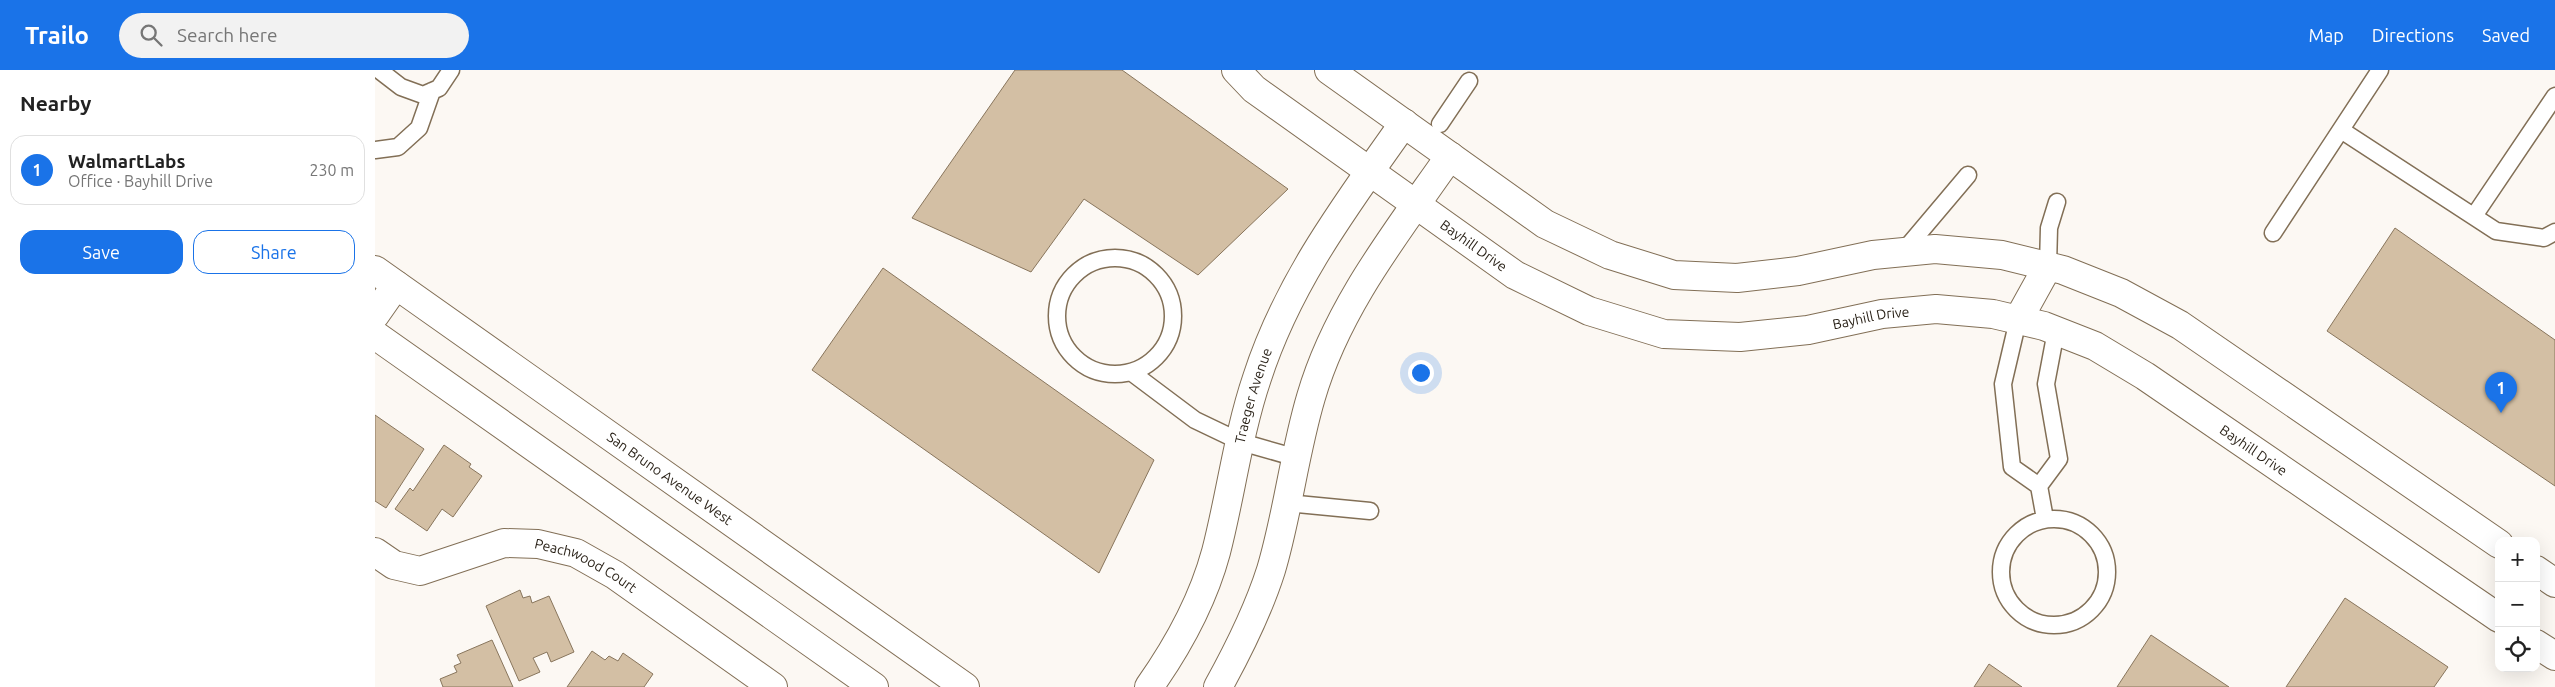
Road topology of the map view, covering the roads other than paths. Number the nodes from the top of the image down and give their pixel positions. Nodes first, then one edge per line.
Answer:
1 (379, 70) edge
2 (451, 70) edge
3 (1236, 70) edge
4 (1329, 70) edge
5 (2380, 70) edge
6 (1469, 81) dead end
7 (432, 91) junction
8 (2555, 96) edge
9 (1404, 123) junction
10 (1440, 124) junction
11 (2341, 130) junction
12 (375, 150) edge
13 (1451, 156) junction
14 (1369, 172) junction
15 (1968, 175) dead end
16 (2057, 202) dead end
17 (1416, 205) junction
18 (2473, 216) junction
19 (2555, 232) edge
20 (2273, 233) dead end
21 (1903, 252) junction
22 (2048, 266) junction
23 (386, 278) edge
24 (375, 315) edge
25 (2018, 320) junction
26 (2056, 331) junction
27 (375, 335) edge
28 (1131, 372) junction
29 (1241, 442) junction
30 (1297, 458) junction
31 (2039, 486) junction
32 (1287, 502) junction
33 (1370, 511) dead end
34 (2045, 519) junction
35 (2495, 541) edge
36 (375, 552) edge
37 (2540, 573) edge
38 (2555, 583) edge
39 (2495, 615) edge
40 (2540, 647) edge
41 (2555, 656) edge
42 (773, 687) edge
43 (874, 687) edge
44 (965, 687) edge
45 (1149, 687) edge
46 (1218, 687) edge

1 - 7 lane
2 - 7 lane
3 - 14 street, Bayhill Drive
4 - 9 street
5 - 11 lane
6 - 10 lane
7 - 12 lane
8 - 18 lane
9 - 10 lane
9 - 13 street
9 - 14 street, Traeger Avenue
10 - 13 lane
11 - 18 lane
11 - 20 lane
13 - 17 street
13 - 21 street
14 - 17 street, Bayhill Drive
14 - 29 street, Traeger Avenue
15 - 21 lane
16 - 22 lane
17 - 25 street, Bayhill Drive
17 - 30 street
18 - 19 lane
21 - 22 street
22 - 25 street
22 - 35 street
23 - 24 street
23 - 44 street, San Bruno Avenue West
25 - 26 street, Bayhill Drive
25 - 31 lane
26 - 31 lane
26 - 39 street, Bayhill Drive
27 - 43 street
28 - 28 lane
28 - 29 lane
29 - 30 lane
29 - 45 street, Traeger Avenue
30 - 32 street
31 - 34 lane
32 - 33 lane
32 - 46 street
34 - 34 lane
36 - 42 street, Peachwood Court
37 - 38 street
40 - 41 street

